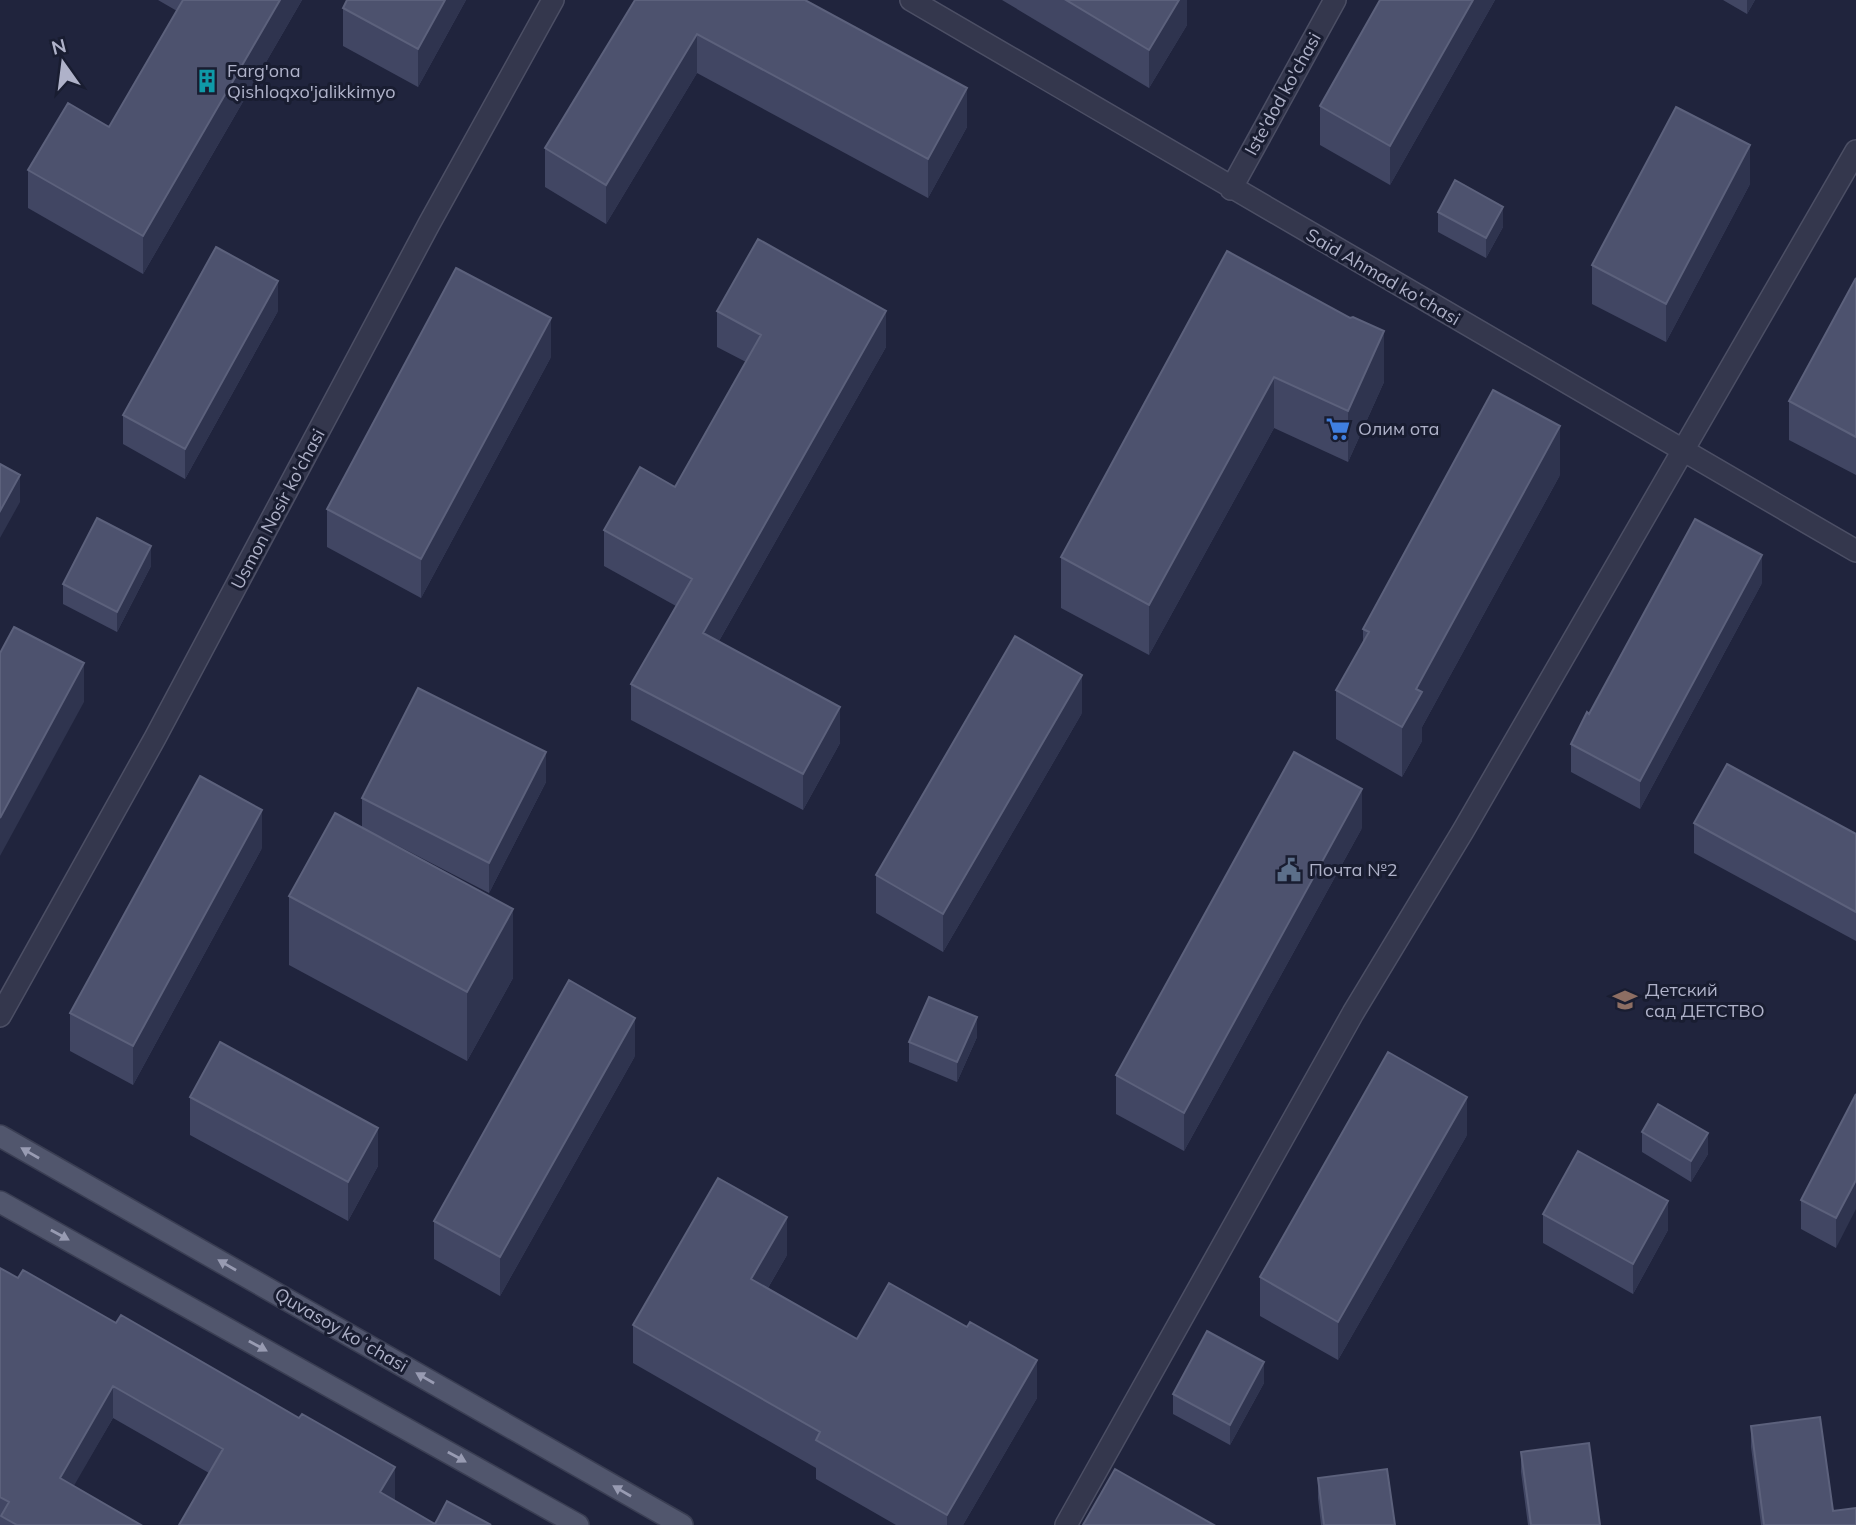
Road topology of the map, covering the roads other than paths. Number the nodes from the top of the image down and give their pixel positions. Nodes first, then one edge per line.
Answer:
1 (553, 0) edge
2 (911, 0) edge
3 (1335, 0) edge
4 (1856, 151) edge
5 (1231, 189) junction
6 (1682, 451) junction
7 (1856, 551) edge
8 (0, 1016) edge
9 (0, 1136) edge
10 (0, 1202) edge
11 (578, 1525) edge
12 (682, 1525) edge
13 (1066, 1525) edge

1 - 8 street, Usmon Nosir ko'chasi
2 - 5 street, Said Ahmad ko'chasi
3 - 5 street, Iste'dod ko'chasi
4 - 6 street
5 - 6 street, Said Ahmad ko'chasi
6 - 7 street, Said Ahmad ko'chasi
6 - 13 street
12 -> 9 main road, Quvasoy koʻchasi
10 -> 11 main road

